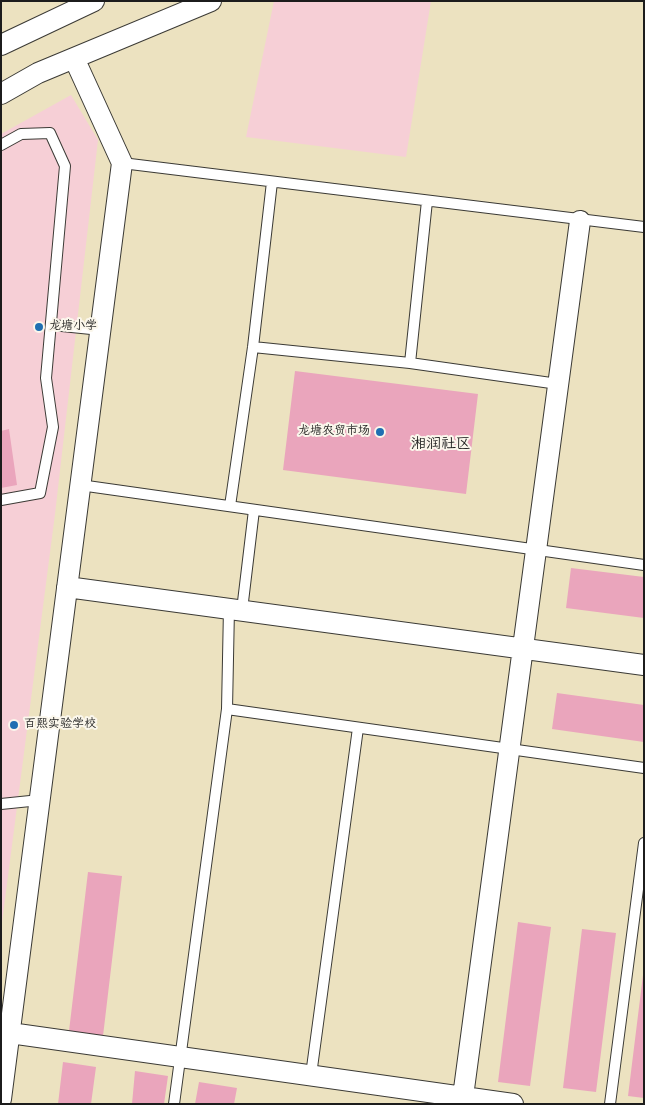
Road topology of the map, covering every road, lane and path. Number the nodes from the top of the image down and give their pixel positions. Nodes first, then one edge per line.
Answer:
1 (94, 1) edge
2 (211, 1) edge
3 (1, 45) edge
4 (74, 58) junction
5 (1, 94) edge
6 (1, 145) edge
7 (122, 163) junction
8 (272, 182) junction
9 (427, 201) junction
10 (580, 221) junction
11 (644, 227) edge
12 (52, 325) junction
13 (101, 330) junction
14 (253, 347) junction
15 (410, 363) junction
16 (558, 384) junction
17 (80, 485) junction
18 (1, 500) edge
19 (230, 506) junction
20 (254, 510) junction
21 (536, 550) junction
22 (644, 565) edge
23 (68, 587) junction
24 (235, 609) junction
25 (523, 648) junction
26 (644, 665) edge
27 (227, 709) junction
28 (358, 728) junction
29 (509, 749) junction
30 (644, 768) edge
31 (40, 800) junction
32 (1, 804) edge
33 (644, 843) edge
34 (10, 1034) junction
35 (180, 1057) junction
36 (311, 1076) junction
37 (1, 1099) edge
38 (462, 1100) edge
39 (174, 1104) edge
40 (513, 1104) edge
41 (610, 1104) edge

1 - 3 street
2 - 4 street
4 - 5 street
4 - 7 street
6 - 12 lane
7 - 8 lane
7 - 13 street
8 - 9 lane
8 - 14 lane
9 - 10 lane
9 - 15 lane
10 - 11 lane
10 - 16 street
12 - 13 lane
12 - 18 lane
13 - 17 street
14 - 15 lane
14 - 19 lane
15 - 16 lane
16 - 21 street
17 - 19 lane
17 - 23 street
19 - 20 lane
20 - 21 lane
20 - 24 lane
21 - 22 lane
21 - 25 street
23 - 24 street
23 - 31 street
24 - 25 street
24 - 27 lane
25 - 26 street
25 - 29 street
27 - 28 lane
27 - 35 lane
28 - 29 lane
28 - 36 lane
29 - 30 lane
29 - 38 street
31 - 32 lane
31 - 34 street
33 - 41 lane
34 - 35 street
34 - 37 street
35 - 36 street
35 - 39 lane
36 - 38 street
38 - 40 street

